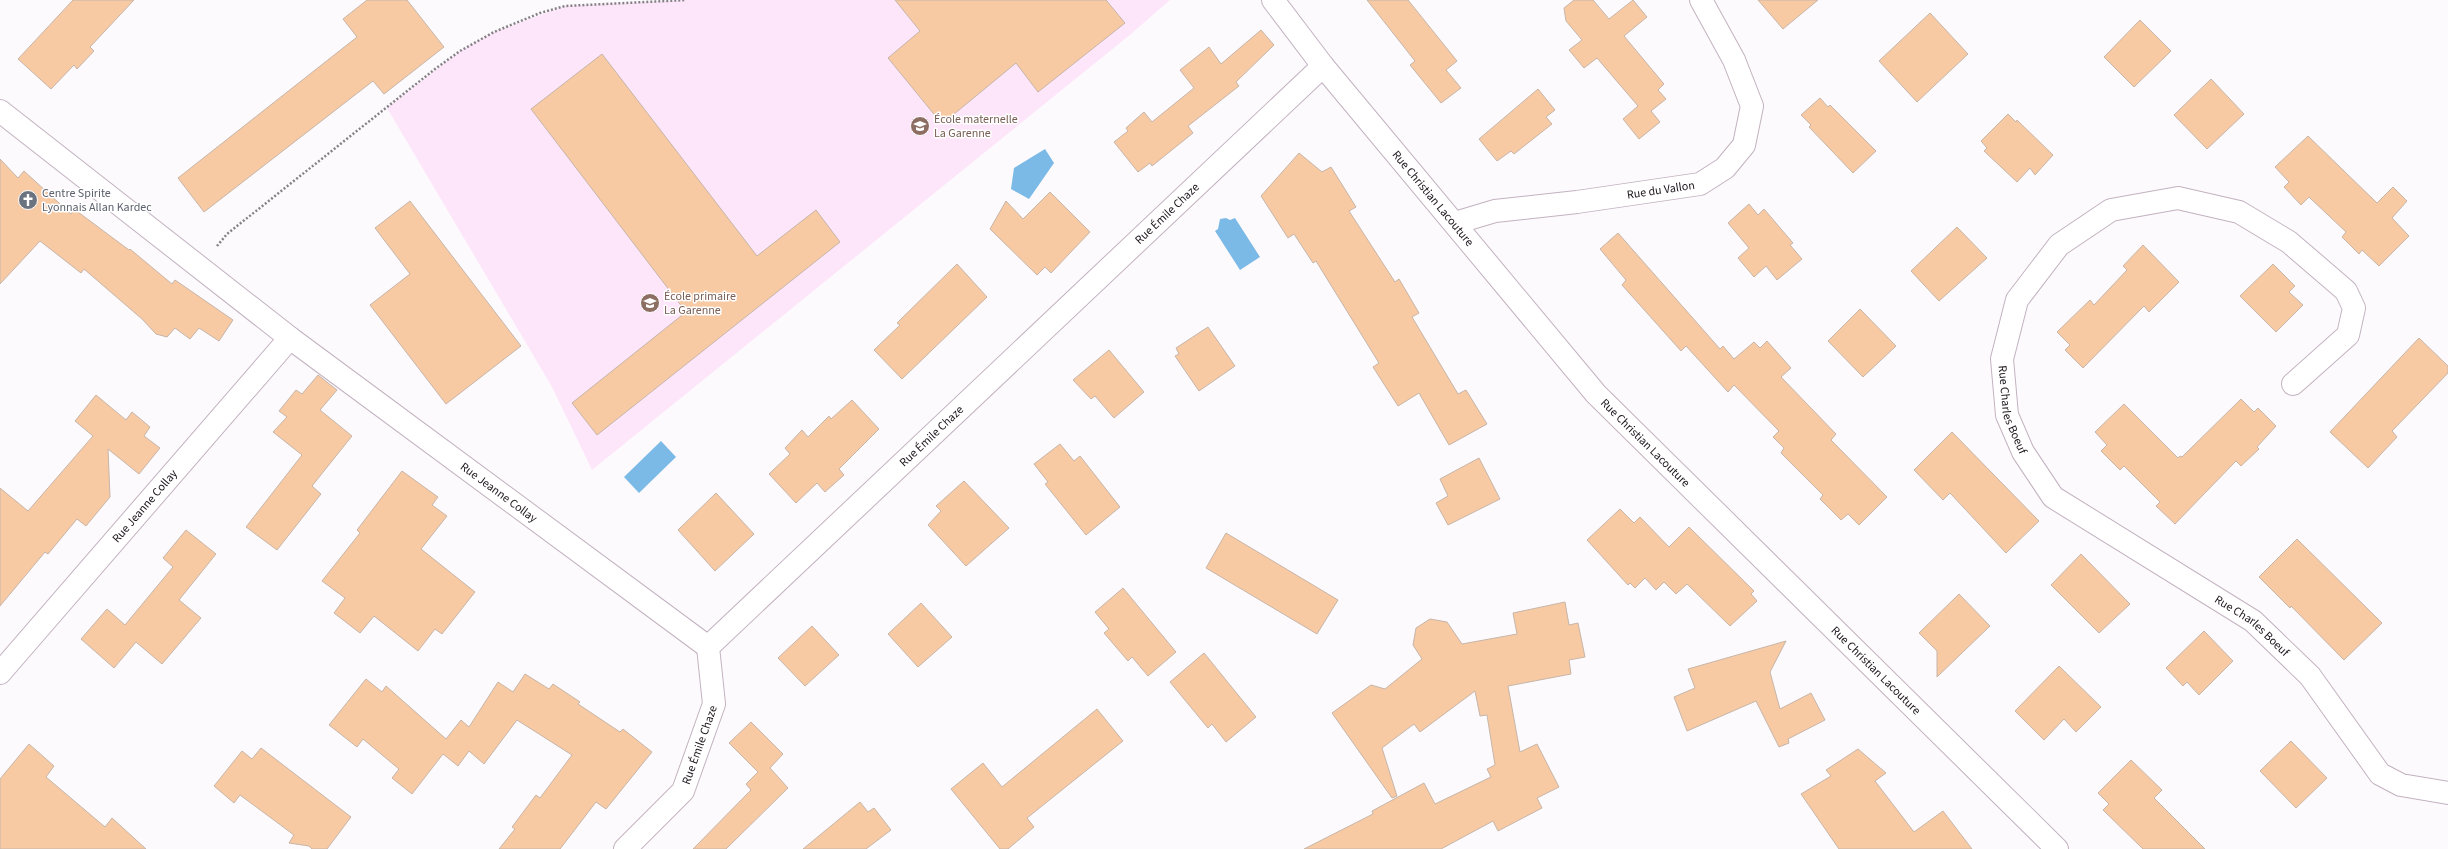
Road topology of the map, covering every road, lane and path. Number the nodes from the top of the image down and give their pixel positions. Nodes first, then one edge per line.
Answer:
1 (686, 0) edge
2 (1273, 0) edge
3 (1701, 0) edge
4 (1323, 66) junction
5 (0, 111) edge
6 (1455, 223) junction
7 (199, 266) junction
8 (290, 338) junction
9 (2294, 384) dead end
10 (708, 646) junction
11 (0, 674) edge
12 (2448, 793) edge
13 (625, 849) edge
14 (2057, 849) edge

1 - 7 path
2 - 4 street, Rue Christian Lacouture
3 - 6 street, Rue du Vallon
4 - 6 street, Rue Christian Lacouture
4 - 10 street, Rue Émile Chaze
5 - 7 street, Rue Jeanne Collay
6 - 14 street, Rue Christian Lacouture
7 - 8 street, Rue Jeanne Collay
8 - 10 street, Rue Jeanne Collay
8 - 11 street, Rue Jeanne Collay
9 - 12 street, Rue Charles Boeuf
10 - 13 street, Rue Émile Chaze

